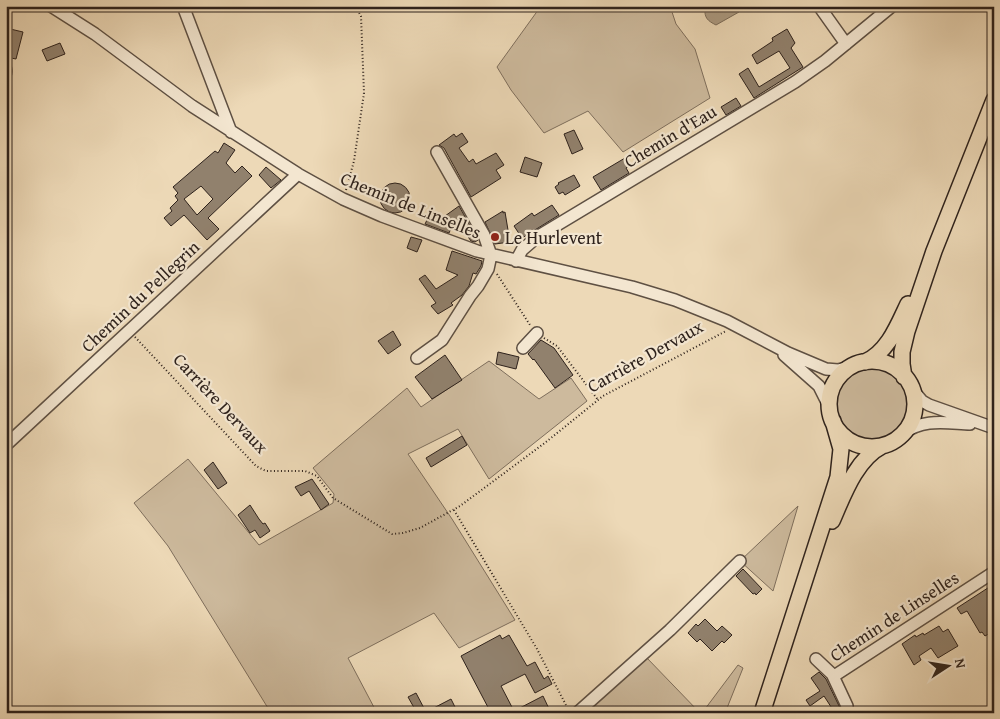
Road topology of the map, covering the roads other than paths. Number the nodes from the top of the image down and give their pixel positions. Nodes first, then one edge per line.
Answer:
1 (51, 6) edge
2 (183, 6) edge
3 (819, 6) edge
4 (892, 6) edge
5 (846, 44) junction
6 (994, 100) edge
7 (231, 132) junction
8 (437, 152) dead end
9 (298, 174) junction
10 (934, 251) junction
11 (491, 255) junction
12 (516, 261) junction
13 (537, 333) road end
14 (769, 343) junction
15 (523, 348) dead end
16 (417, 358) dead end
17 (858, 364) junction
18 (908, 383) junction
19 (829, 406) junction
20 (833, 421) junction
21 (988, 426) edge
22 (902, 434) junction
23 (6, 445) edge
24 (885, 445) junction
25 (740, 561) dead end
26 (994, 572) edge
27 (801, 591) junction
28 (816, 659) dead end
29 (834, 676) junction
30 (847, 706) dead end
31 (576, 713) edge
32 (762, 713) edge

1 - 7 street, Chemin de Linselles
2 - 7 street
3 - 5 street
4 - 5 street, Chemin d'Eau
5 - 12 street, Chemin d'Eau
6 - 10 main road
7 - 9 street, Chemin de Linselles
8 - 11 street
9 - 11 street, Chemin de Linselles
9 - 23 street, Chemin du Pellegrin
10 - 17 main road
10 - 18 main road
11 - 12 street, Chemin de Linselles
11 - 16 street
12 - 14 street, Chemin de Linselles
13 - 15 street
14 - 17 street
14 - 19 street
17 - 18 main road
17 - 19 main road
18 - 21 street
18 - 22 main road
19 - 20 main road
20 - 24 main road
20 - 27 main road
21 - 22 street
22 - 24 main road
24 - 27 main road
25 - 31 street
26 - 29 street, Chemin de Linselles
27 - 32 main road
28 - 29 street, Chemin de Linselles
29 - 30 street

